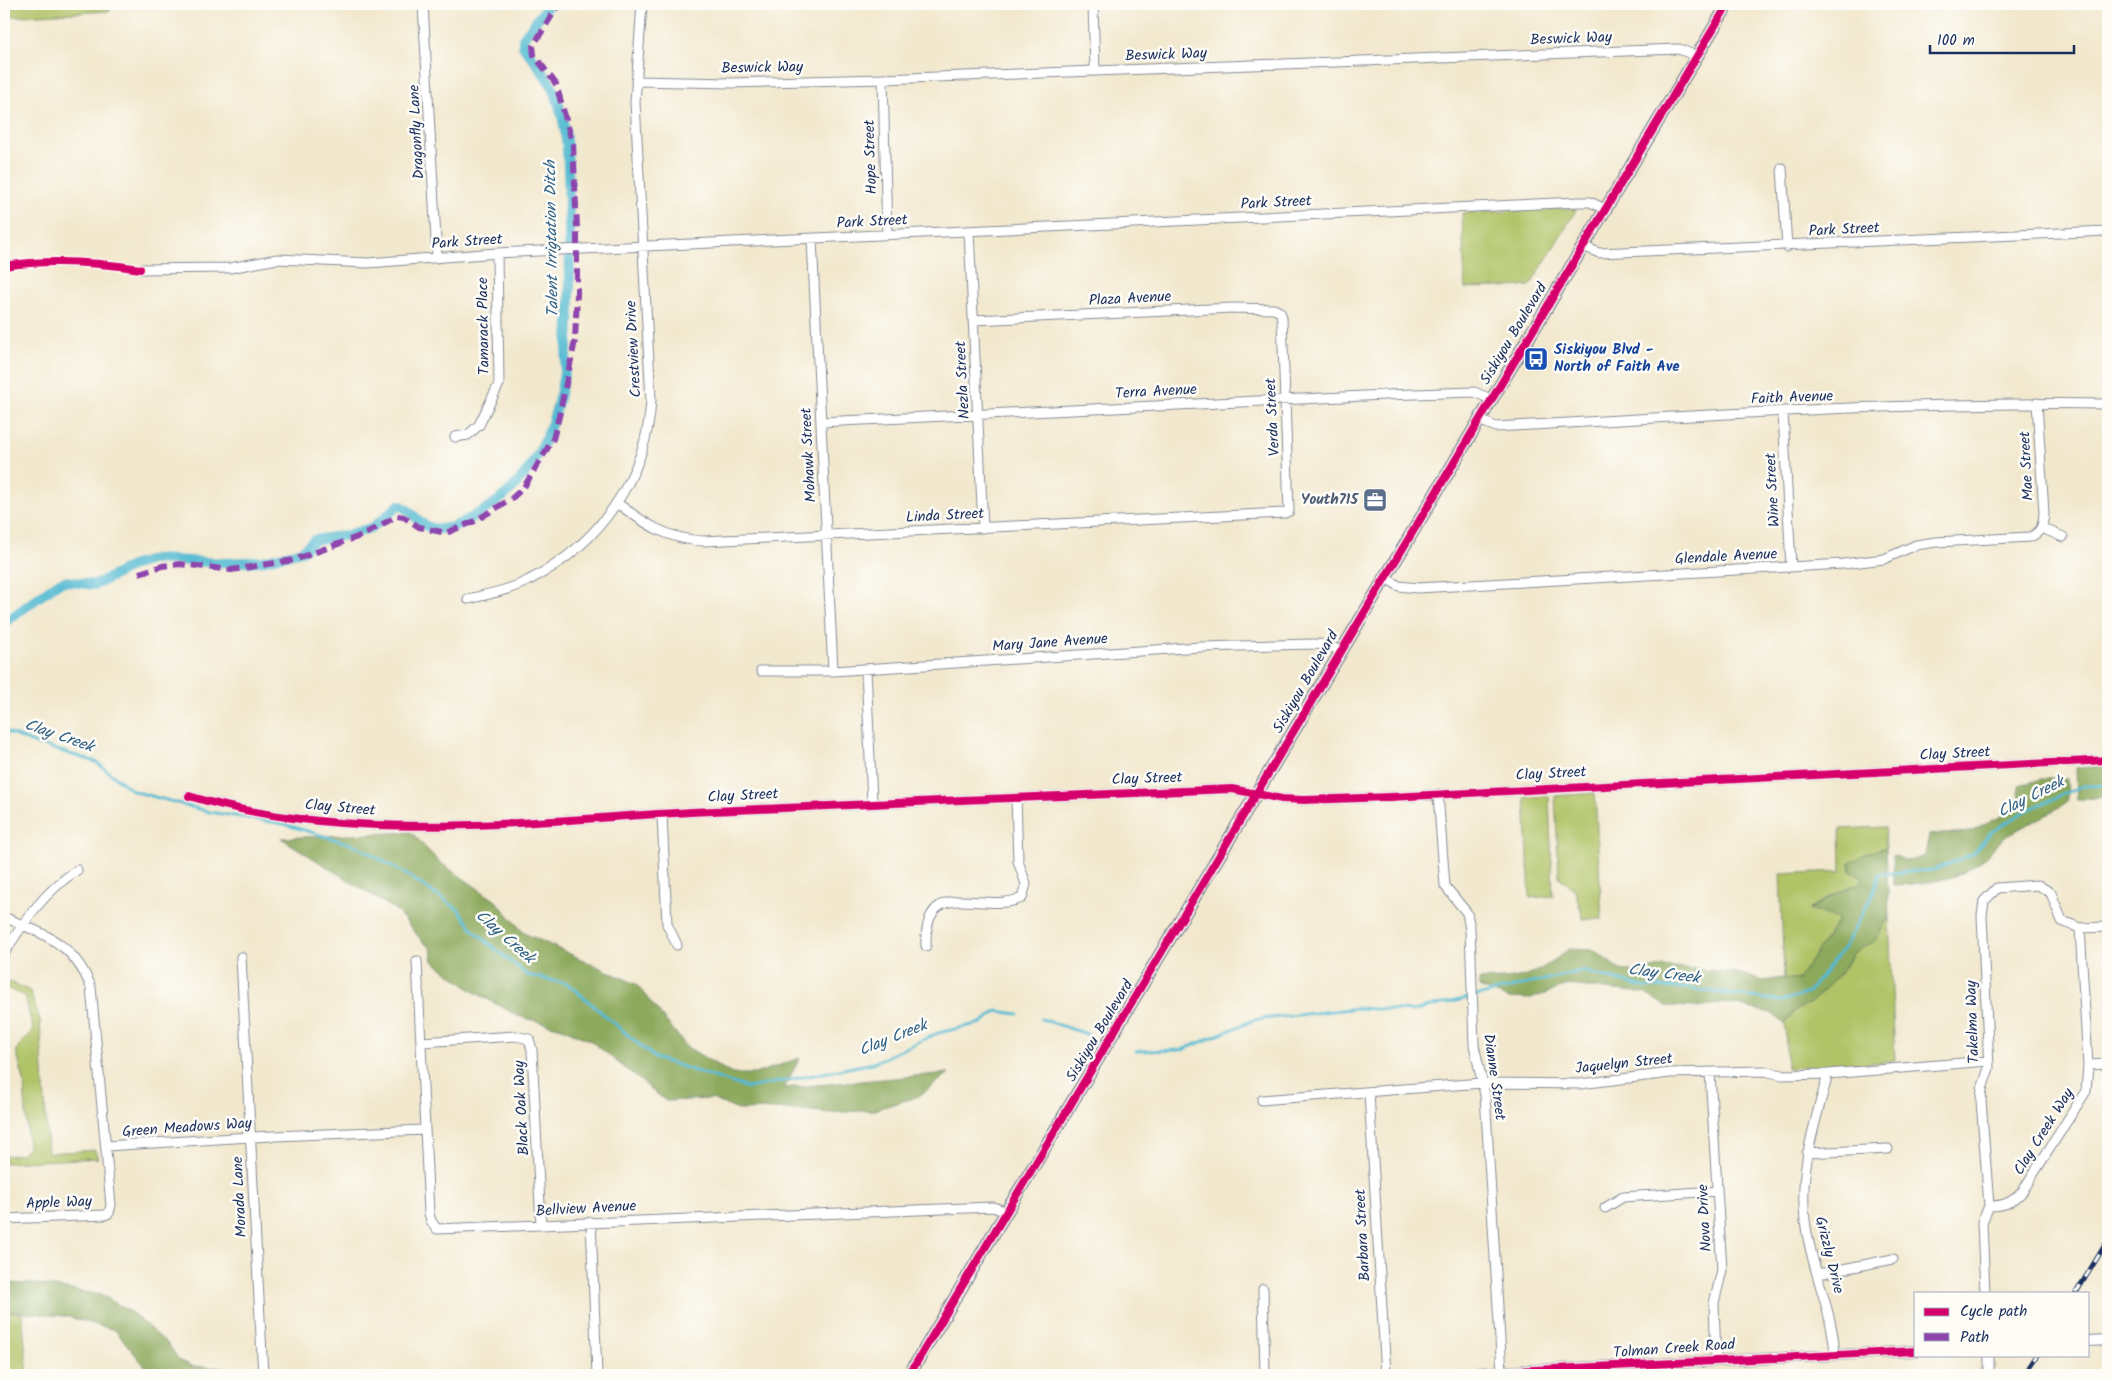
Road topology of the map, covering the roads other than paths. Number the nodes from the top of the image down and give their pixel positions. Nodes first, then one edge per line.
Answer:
1 (423, 4) edge
2 (642, 4) edge
3 (1092, 4) edge
4 (1728, 4) edge
5 (1696, 56) junction
6 (1095, 71) junction
7 (883, 79) junction
8 (636, 81) junction
9 (1782, 168) dead end
10 (1605, 209) junction
11 (969, 231) junction
12 (2108, 231) edge
13 (887, 235) junction
14 (812, 239) junction
15 (1583, 246) junction
16 (644, 247) junction
17 (1787, 247) junction
18 (497, 253) junction
19 (437, 258) junction
20 (140, 269) dead end
21 (1282, 318) joint
22 (974, 320) junction
23 (1285, 399) junction
24 (1491, 399) junction
25 (2037, 403) junction
26 (2108, 404) edge
27 (1783, 412) junction
28 (979, 414) junction
29 (1479, 420) junction
30 (821, 422) junction
31 (455, 437) dead end
32 (617, 503) junction
33 (1285, 513) joint
34 (984, 528) junction
35 (2042, 528) junction
36 (826, 535) junction
37 (2063, 537) dead end
38 (1791, 568) junction
39 (1384, 577) junction
40 (468, 600) dead end
41 (1340, 651) junction
42 (866, 669) junction
43 (761, 671) dead end
44 (833, 671) junction
45 (2108, 760) edge
46 (1256, 794) junction
47 (1438, 794) junction
48 (189, 796) dead end
49 (1016, 798) junction
50 (872, 803) junction
51 (662, 814) junction
52 (77, 870) dead end
53 (4, 917) edge
54 (22, 925) junction
55 (2108, 927) edge
56 (2080, 928) junction
57 (677, 945) dead end
58 (926, 946) dead end
59 (4, 954) edge
60 (241, 957) dead end
61 (417, 961) dead end
62 (421, 1042) junction
63 (1988, 1061) junction
64 (2108, 1064) edge
65 (2088, 1065) junction
66 (1710, 1072) junction
67 (1828, 1074) junction
68 (1482, 1083) junction
69 (1369, 1093) junction
70 (1262, 1100) dead end
71 (425, 1130) junction
72 (250, 1137) junction
73 (106, 1146) junction
74 (1888, 1149) dead end
75 (1807, 1153) junction
76 (1718, 1192) junction
77 (1989, 1206) junction
78 (1605, 1208) dead end
79 (1006, 1212) junction
80 (4, 1219) edge
81 (591, 1222) junction
82 (542, 1225) junction
83 (1893, 1260) dead end
84 (1818, 1274) junction
85 (1263, 1289) dead end
86 (1985, 1292) edge
87 (2108, 1340) edge
88 (2090, 1341) edge
89 (1914, 1351) edge
90 (1835, 1354) junction
91 (1990, 1356) edge
92 (1716, 1360) junction
93 (1502, 1372) junction
94 (1575, 1372) edge
95 (911, 1373) edge
96 (1479, 1374) edge
97 (263, 1375) edge
98 (597, 1375) edge
99 (1265, 1375) edge
100 (1386, 1375) edge
101 (1434, 1375) edge
102 (1989, 1375) edge

1 - 19 street, Dragonfly Lane
2 - 8 street, Crestview Drive
3 - 6 street
4 - 5 main road, Siskiyou Boulevard
5 - 6 street, Beswick Way
5 - 10 main road, Siskiyou Boulevard
6 - 7 street, Beswick Way
7 - 8 street, Beswick Way
7 - 13 street, Hope Street
8 - 16 street, Crestview Drive
9 - 17 street
10 - 11 street, Park Street
10 - 15 main road, Siskiyou Boulevard
11 - 13 street, Park Street
11 - 22 street, Nezla Street
12 - 17 street, Park Street
13 - 14 street, Park Street
14 - 16 street, Park Street
14 - 30 street, Mohawk Street
15 - 17 street, Park Street
15 - 24 main road, Siskiyou Boulevard
16 - 18 street, Park Street
16 - 32 street, Crestview Drive
18 - 19 street, Park Street
18 - 31 street, Tamarack Place
19 - 20 street, Park Street
21 - 22 street, Plaza Avenue
21 - 23 street, Verda Street
22 - 28 street, Nezla Street
23 - 24 street, Terra Avenue
23 - 28 street, Terra Avenue
23 - 33 street, Verda Street
24 - 29 main road, Siskiyou Boulevard
25 - 26 street, Faith Avenue
25 - 27 street, Faith Avenue
25 - 35 street, Mae Street
27 - 29 street, Faith Avenue
27 - 38 street, Wine Street
28 - 30 street, Terra Avenue
28 - 34 street, Nezla Street
29 - 39 main road, Siskiyou Boulevard
30 - 36 street, Mohawk Street
32 - 36 street, Linda Street
32 - 40 street, Crestview Drive
33 - 34 street, Linda Street
34 - 36 street, Linda Street
35 - 37 street
35 - 38 street, Glendale Avenue
36 - 44 street, Mohawk Street
38 - 39 street, Glendale Avenue
39 - 41 main road, Siskiyou Boulevard
41 - 42 street, Mary Jane Avenue
41 - 46 main road, Siskiyou Boulevard
42 - 44 street, Mary Jane Avenue
42 - 50 street
43 - 44 street, Mary Jane Avenue
45 - 47 street, Clay Street
46 - 47 street, Clay Street
46 - 49 street, Clay Street
46 - 79 main road, Siskiyou Boulevard
47 - 68 street, Dianne Street
48 - 51 street, Clay Street
49 - 50 street, Clay Street
49 - 58 street
50 - 51 street, Clay Street
51 - 57 street
52 - 54 street
53 - 54 street, Green Meadows Way
54 - 59 street
54 - 73 street, Green Meadows Way
55 - 56 street
56 - 63 street, Takelma Way
56 - 65 street, Clay Creek Way
60 - 72 street, Morada Lane
61 - 62 street, Bellview Avenue
62 - 71 street, Bellview Avenue
62 - 82 street, Black Oak Way
63 - 67 street, Jaquelyn Street
63 - 77 street, Takelma Way
64 - 65 street
65 - 77 street, Clay Creek Way
66 - 67 street, Jaquelyn Street
66 - 68 street, Jaquelyn Street
66 - 76 street, Nova Drive
67 - 75 street, Grizzly Drive
68 - 69 street, Jaquelyn Street
68 - 93 street, Dianne Street
69 - 70 street, Jaquelyn Street
69 - 100 street, Barbara Street
71 - 72 street, Green Meadows Way
71 - 82 street, Bellview Avenue
72 - 73 street, Green Meadows Way
72 - 97 street, Morada Lane
73 - 80 street, Apple Way
74 - 75 street
75 - 84 street, Grizzly Drive
76 - 78 street
76 - 92 street, Nova Drive
77 - 86 street, Takelma Way
79 - 81 street, Bellview Avenue
79 - 95 main road, Siskiyou Boulevard
81 - 82 street, Bellview Avenue
81 - 98 street
83 - 84 street
84 - 90 street, Grizzly Drive
85 - 99 street
87 - 88 street
89 - 90 street, Tolman Creek Road
90 - 92 street, Tolman Creek Road
91 - 102 street
92 - 94 street, Tolman Creek Road
93 - 94 street, Tolman Creek Road
93 - 96 street, Tolman Creek Road
96 - 101 street, Tolman Creek Road

